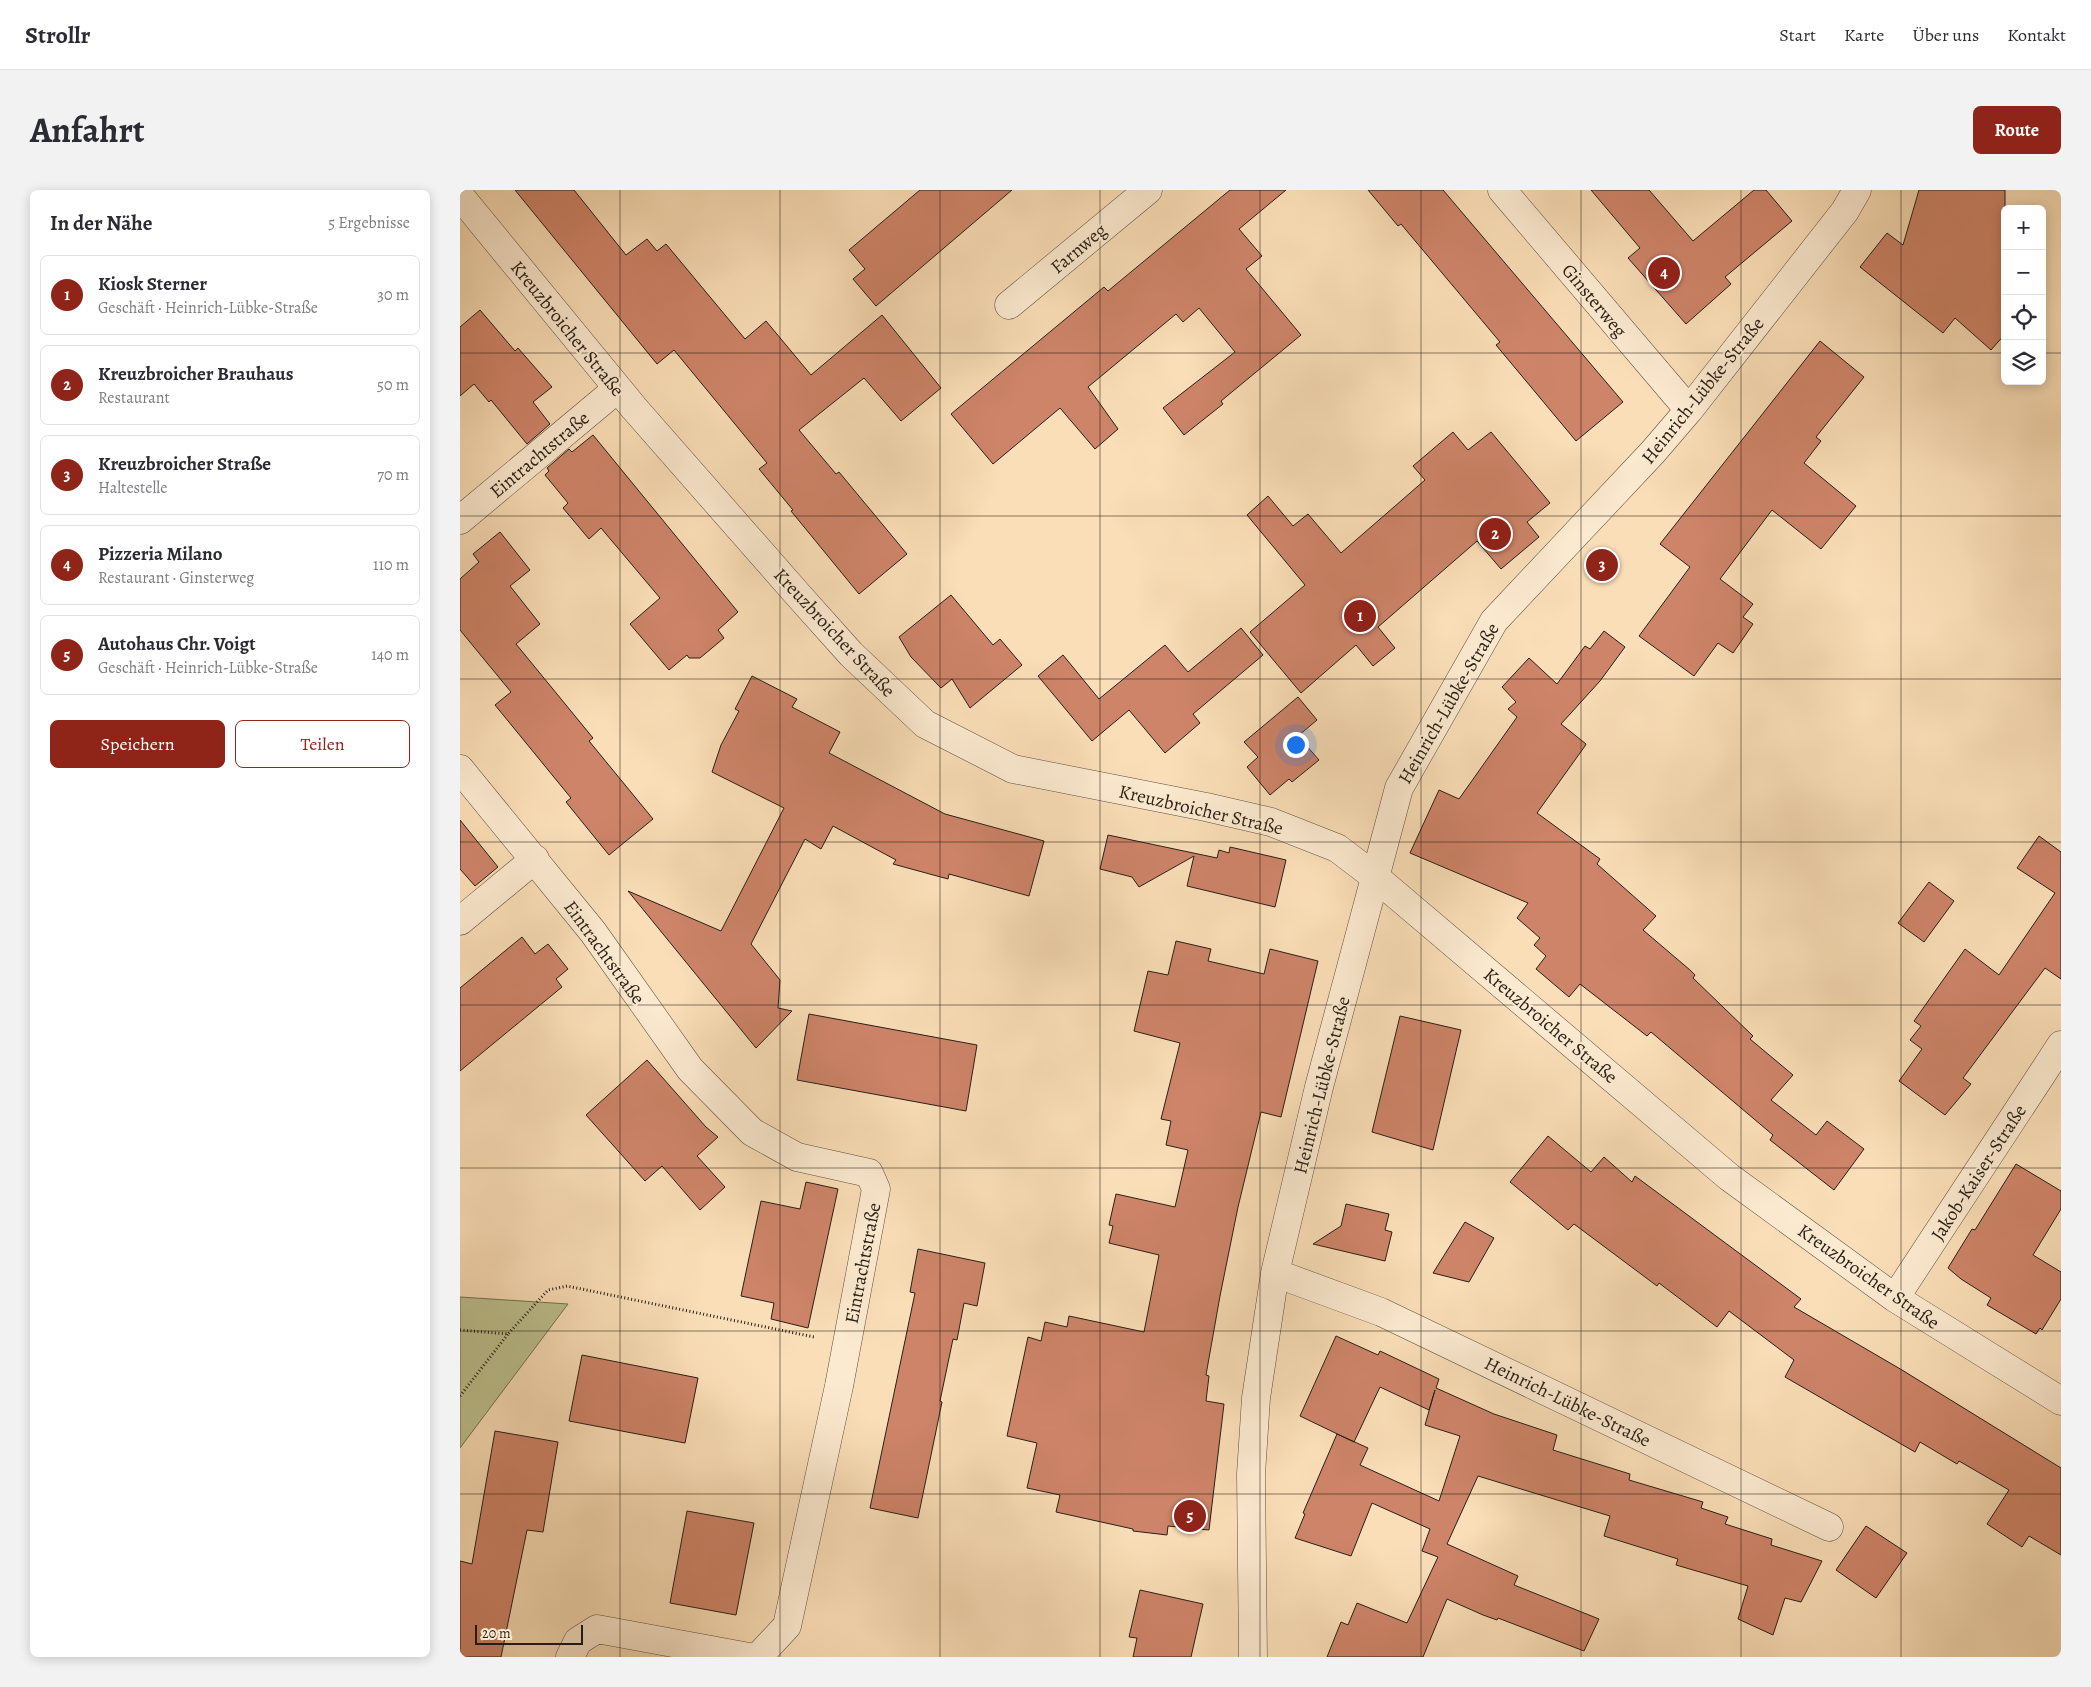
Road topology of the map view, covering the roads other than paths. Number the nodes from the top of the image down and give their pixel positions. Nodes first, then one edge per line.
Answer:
1 (468, 190) edge
2 (1148, 190) edge
3 (1502, 190) edge
4 (1857, 190) edge
5 (460, 196) edge
6 (1009, 305) dead end
7 (618, 388) junction
8 (1689, 410) junction
9 (460, 520) edge
10 (460, 769) edge
11 (535, 859) junction
12 (1374, 876) junction
13 (460, 921) edge
14 (2061, 1046) edge
15 (1275, 1273) junction
16 (1895, 1298) junction
17 (2061, 1401) edge
18 (1829, 1527) dead end
19 (570, 1657) edge
20 (749, 1657) edge
21 (758, 1657) edge
22 (1252, 1657) edge

1 - 5 street
2 - 6 street, Farnweg
3 - 8 street, Ginsterweg
4 - 8 street, Heinrich-Lübke-Straße
5 - 7 street, Kreuzbroicher Straße
7 - 9 street, Eintrachtstraße
7 - 12 street, Kreuzbroicher Straße
8 - 12 street, Heinrich-Lübke-Straße
10 - 11 street, Eintrachtstraße
11 - 13 street
11 - 21 street, Eintrachtstraße
12 - 15 street, Heinrich-Lübke-Straße
12 - 16 street, Kreuzbroicher Straße
14 - 16 street, Jakob-Kaiser-Straße
15 - 18 street, Heinrich-Lübke-Straße
15 - 22 street, Heinrich-Lübke-Straße
16 - 17 street, Kreuzbroicher Straße
19 - 20 street

